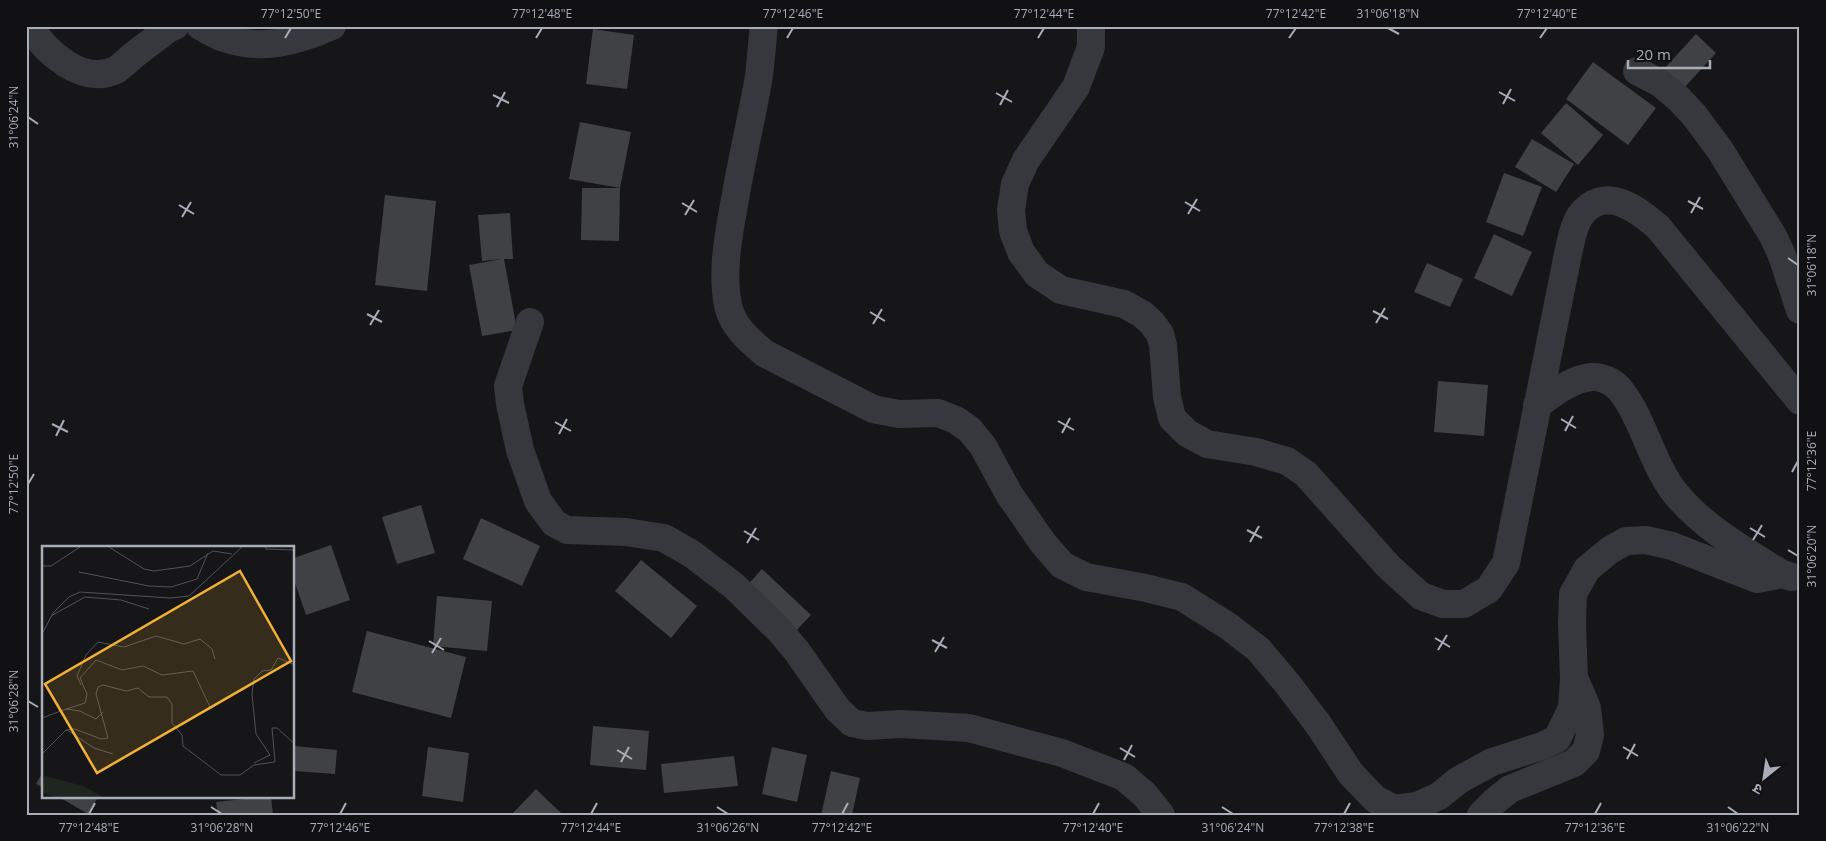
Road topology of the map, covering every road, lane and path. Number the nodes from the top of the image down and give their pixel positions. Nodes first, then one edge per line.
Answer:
1 (29, 26) edge
2 (175, 26) edge
3 (200, 26) edge
4 (332, 26) edge
5 (764, 26) edge
6 (1091, 26) edge
7 (1638, 71) dead end
8 (1800, 310) edge
9 (530, 322) dead end
10 (1800, 401) edge
11 (1537, 405) junction
12 (1791, 576) edge
13 (1574, 678) junction
14 (1161, 815) edge
15 (1481, 815) edge

1 - 2 street
3 - 4 street
5 - 13 street
6 - 11 street
7 - 8 street
9 - 14 street
10 - 11 street
11 - 12 street
12 - 13 street
13 - 15 street

